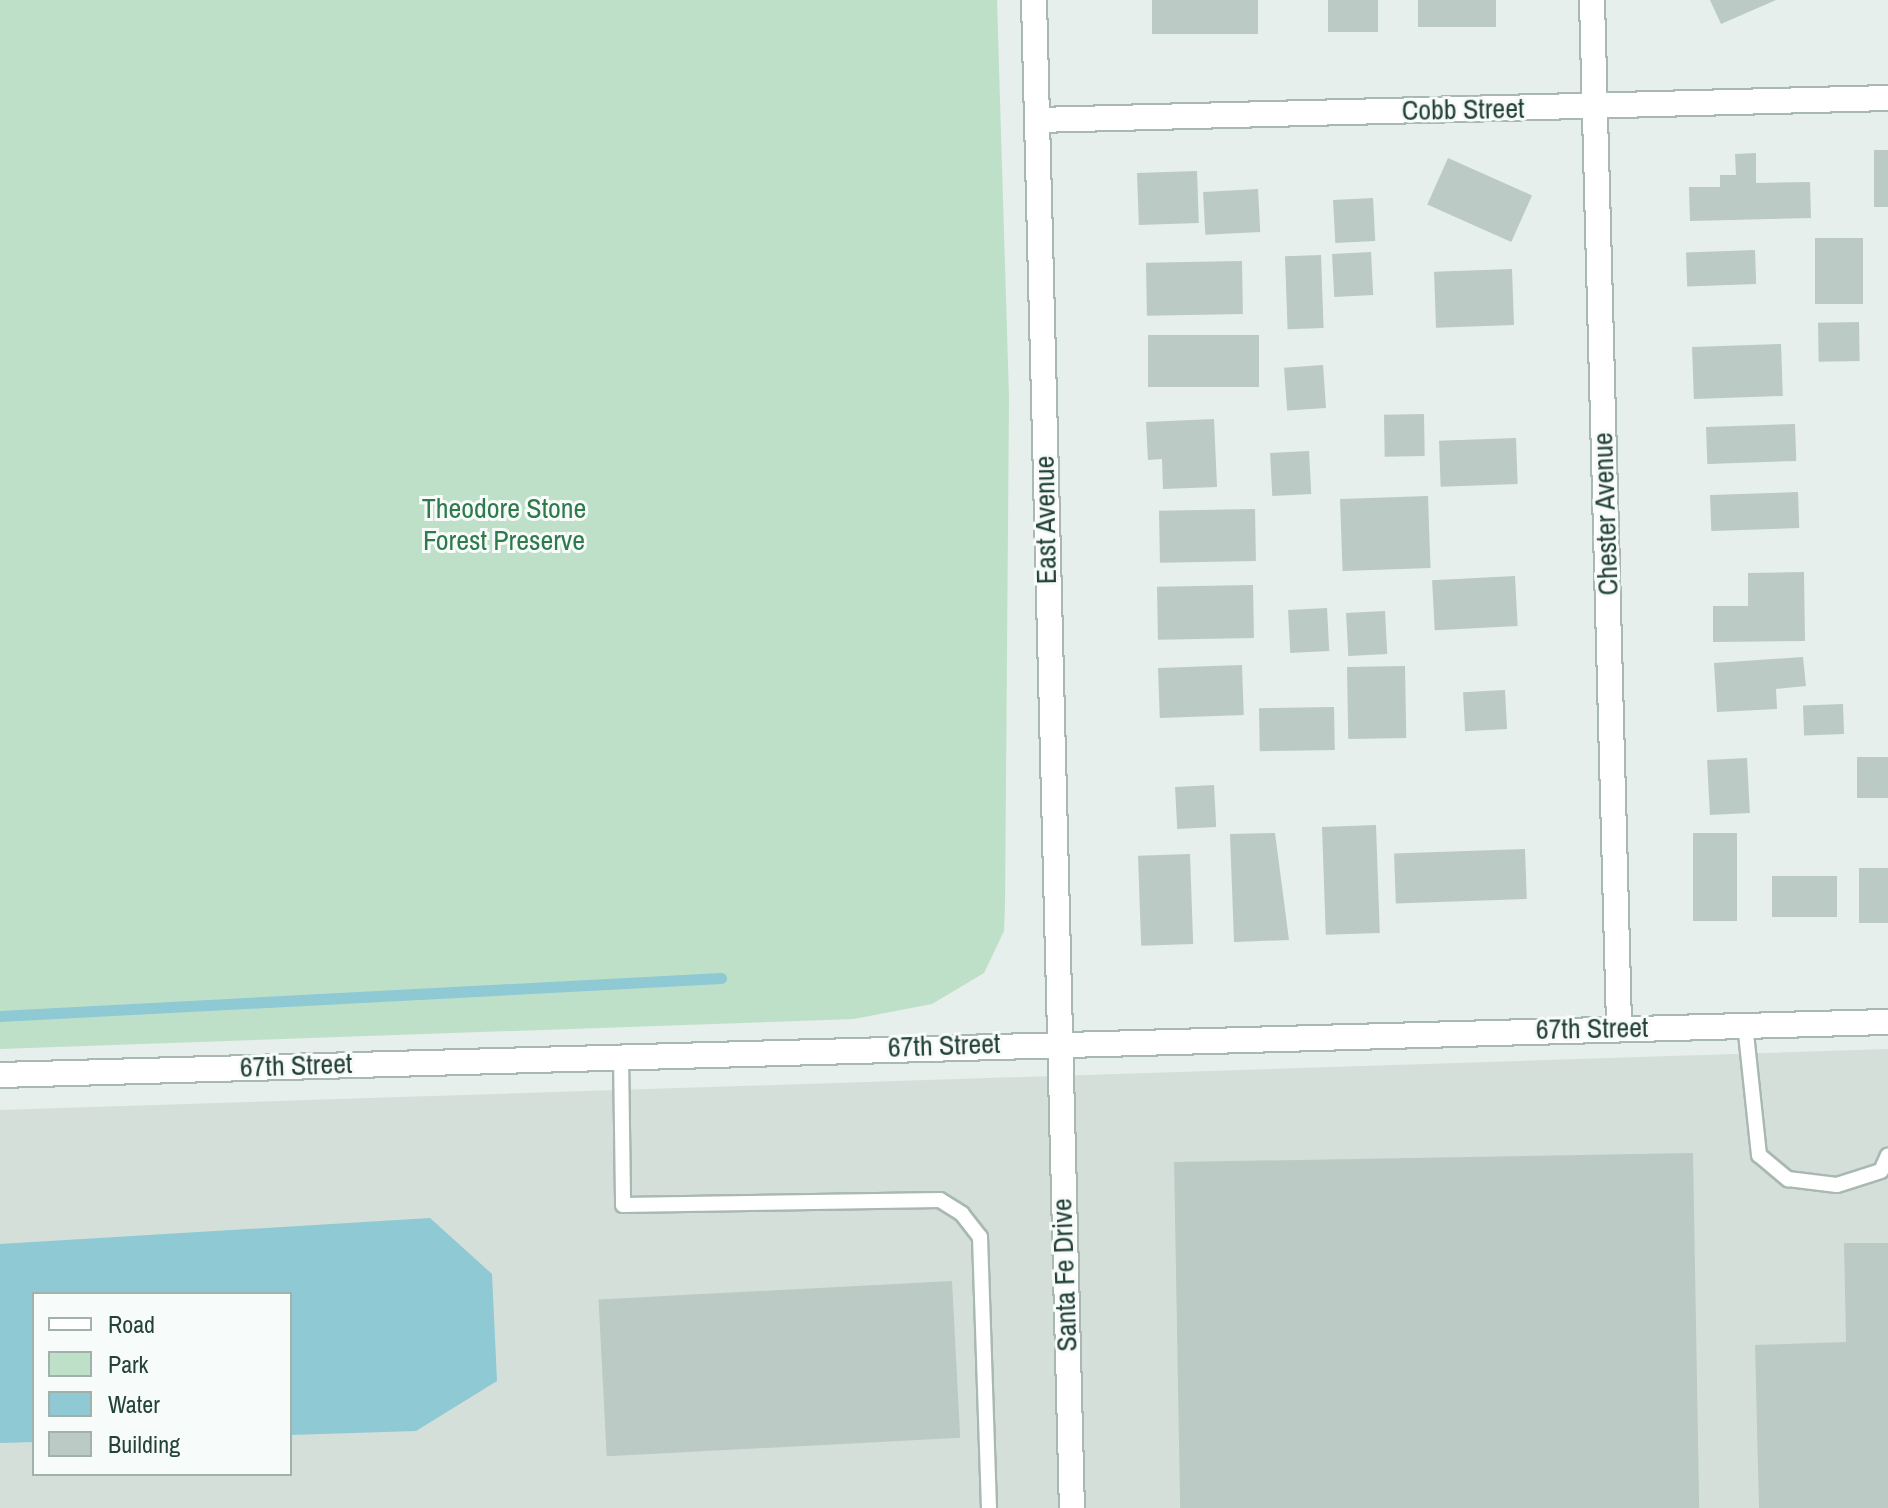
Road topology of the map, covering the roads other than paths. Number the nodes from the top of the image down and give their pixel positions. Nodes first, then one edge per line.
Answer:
1 (1034, 0) edge
2 (1592, 0) edge
3 (1888, 98) edge
4 (1594, 105) junction
5 (1037, 120) junction
6 (1888, 1022) edge
7 (1745, 1024) junction
8 (1619, 1027) junction
9 (1056, 1041) junction
10 (621, 1055) junction
11 (0, 1075) edge
12 (1888, 1155) edge
13 (989, 1508) edge
14 (1072, 1508) edge

1 - 5 street, East Avenue
2 - 4 street, Chester Avenue
3 - 4 street, Cobb Street
4 - 5 street, Cobb Street
4 - 8 street, Chester Avenue
5 - 9 street, East Avenue
6 - 7 street, 67th Street
7 - 8 street, 67th Street
7 - 12 lane
8 - 9 street, 67th Street
9 - 10 street, 67th Street
9 - 14 street, Santa Fe Drive
10 - 11 street, 67th Street
10 - 13 lane

